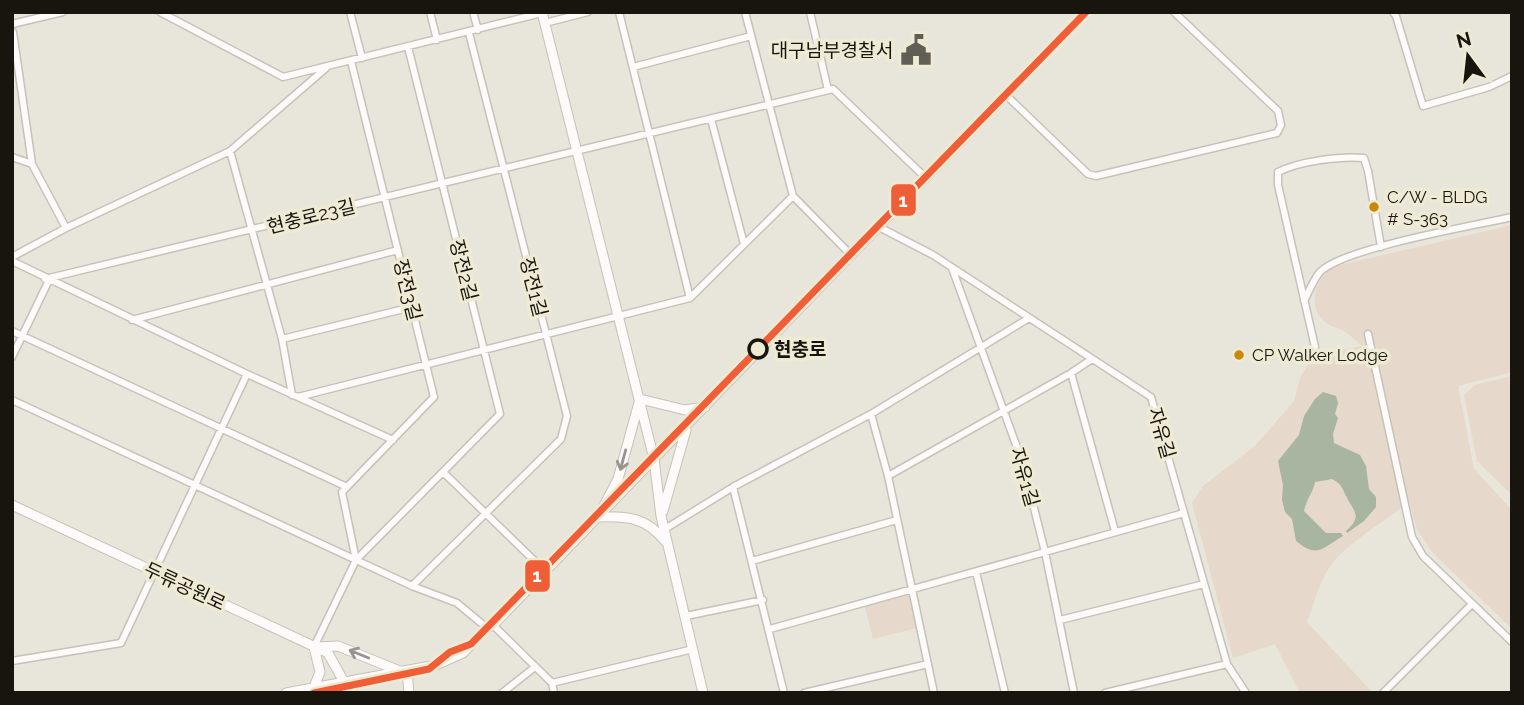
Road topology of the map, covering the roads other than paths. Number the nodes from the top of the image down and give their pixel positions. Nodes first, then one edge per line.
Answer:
1 (63, 12) edge
2 (160, 12) edge
3 (350, 12) edge
4 (429, 12) edge
5 (473, 12) edge
6 (588, 12) edge
7 (619, 12) edge
8 (745, 12) edge
9 (810, 12) edge
10 (1086, 12) edge
11 (1174, 12) edge
12 (1393, 12) edge
13 (543, 16) edge
14 (12, 24) edge
15 (478, 30) junction
16 (12, 31) edge
17 (469, 33) junction
18 (751, 36) junction
19 (437, 40) junction
20 (408, 47) junction
21 (362, 58) junction
22 (351, 61) junction
23 (328, 66) junction
24 (633, 67) junction
25 (1512, 76) edge
26 (828, 90) junction
27 (1006, 96) junction
28 (769, 105) junction
29 (711, 119) junction
30 (650, 134) junction
31 (230, 151) junction
32 (577, 151) junction
33 (12, 157) edge
34 (32, 164) junction
35 (504, 169) junction
36 (926, 178) junction
37 (442, 184) junction
38 (793, 196) junction
39 (385, 198) junction
40 (1512, 217) edge
41 (879, 227) junction
42 (66, 228) junction
43 (253, 230) junction
44 (744, 244) junction
45 (1381, 247) junction
46 (398, 250) junction
47 (851, 255) junction
48 (12, 259) edge
49 (952, 268) junction
50 (47, 279) junction
51 (268, 284) junction
52 (691, 298) junction
53 (1304, 301) junction
54 (412, 307) junction
55 (617, 316) junction
56 (1029, 318) junction
57 (132, 320) junction
58 (12, 331) edge
59 (546, 334) junction
60 (1368, 334) dead end
61 (22, 336) junction
62 (282, 339) junction
63 (1315, 347) dead end
64 (979, 348) junction
65 (484, 350) junction
66 (12, 358) edge
67 (1092, 359) junction
68 (426, 365) junction
69 (1071, 373) junction
70 (247, 374) junction
71 (295, 396) junction
72 (640, 399) junction
73 (12, 400) edge
74 (705, 407) junction
75 (1004, 410) junction
76 (871, 414) junction
77 (687, 426) junction
78 (221, 429) junction
79 (393, 440) junction
80 (654, 459) junction
81 (443, 472) junction
82 (888, 475) junction
83 (194, 486) junction
84 (733, 486) junction
85 (347, 487) junction
86 (12, 505) edge
87 (1184, 513) junction
88 (485, 514) junction
89 (662, 516) junction
90 (598, 517) junction
91 (897, 520) junction
92 (664, 529) junction
93 (1115, 531) junction
94 (668, 544) junction
95 (1045, 552) junction
96 (356, 560) junction
97 (752, 561) junction
98 (154, 570) junction
99 (545, 571) junction
100 (976, 572) junction
101 (1204, 584) junction
102 (412, 586) junction
103 (913, 590) junction
104 (762, 600) junction
105 (1472, 604) junction
106 (686, 616) junction
107 (1060, 620) junction
108 (490, 627) junction
109 (770, 629) junction
110 (1512, 642) edge
111 (314, 647) junction
112 (693, 649) junction
113 (12, 661) edge
114 (928, 664) junction
115 (1227, 664) junction
116 (535, 667) junction
117 (405, 671) junction
118 (344, 681) junction
119 (514, 682) junction
120 (552, 683) junction
121 (314, 687) junction
122 (1383, 692) edge
123 (286, 693) edge
124 (410, 693) edge
125 (502, 693) edge
126 (517, 693) edge
127 (554, 693) edge
128 (703, 693) edge
129 (784, 693) edge
130 (804, 693) edge
131 (934, 693) edge
132 (1005, 693) edge
133 (1074, 693) edge
134 (1105, 693) edge
135 (1246, 693) edge

1 - 14 street
2 - 23 street
3 - 21 street
4 - 19 street
5 - 15 street
6 - 13 street
7 - 24 street
8 - 18 street
9 - 26 street
10 - 27 main road
11 - 27 street
12 - 25 street
13 - 15 street
13 - 32 main road
15 - 17 street
16 - 34 street
17 - 19 street
17 - 35 street, 장전1길
18 - 24 street
18 - 28 street
19 - 20 street
20 - 21 street
20 - 37 street, 장전2길
21 - 22 street
22 - 23 street
22 - 39 street, 장전3길
23 - 31 street
24 - 30 street
26 - 28 street, 현충로23길
26 - 36 street
27 - 36 main road
28 - 29 street, 현충로23길
28 - 38 street
29 - 30 street, 현충로23길
29 - 44 street
30 - 32 street, 현충로23길
30 - 52 street
31 - 42 street
31 - 43 street
32 - 35 street, 현충로23길
32 - 55 main road
33 - 34 street
34 - 42 street
35 - 37 street, 현충로23길
35 - 59 street, 장전1길
36 - 41 main road
37 - 39 street, 현충로23길
37 - 65 street, 장전2길
38 - 44 street
38 - 47 street
39 - 43 street, 현충로23길
39 - 46 street, 장전3길
40 - 45 street
41 - 47 main road
41 - 49 street, 자유길
42 - 48 street
43 - 50 street, 현충로23길
43 - 51 street
44 - 52 street
45 - 53 street
45 - 53 street
46 - 51 street
46 - 54 street, 장전3길
47 - 74 main road
48 - 50 street
49 - 56 street, 자유길
49 - 64 street, 자유1길
50 - 57 street
50 - 61 street
51 - 57 street
51 - 62 street
52 - 55 street
53 - 63 street
54 - 62 street
54 - 68 street, 장전3길
55 - 59 street
55 - 72 main road
56 - 64 street
56 - 67 street, 자유길
57 - 70 street
58 - 61 street
59 - 65 street
59 - 88 street, 장전1길
60 - 105 street
61 - 66 street
61 - 78 street
62 - 71 street
64 - 75 street, 자유1길
64 - 76 street
65 - 68 street
65 - 81 street, 장전2길
67 - 69 street
67 - 87 street, 자유길
68 - 71 street
68 - 79 street, 장전3길
69 - 75 street
69 - 93 street
70 - 71 street
70 - 78 street
71 - 79 street
72 - 74 main road
72 - 80 main road
72 -> 90 main road
73 - 83 street
74 - 77 main road
75 - 82 street
75 - 95 street, 자유1길
76 - 82 street
76 - 84 street
77 - 80 main road
77 - 89 main road
78 - 83 street
78 - 85 street
79 - 85 street, 장전3길
80 - 89 main road
80 - 90 main road
81 - 88 street
81 - 96 street, 장전2길
82 - 91 street
83 - 96 street
83 - 98 street
84 - 92 street
84 - 97 street
85 - 96 street
86 - 98 main road, 두류공원로
87 - 93 street
87 - 101 street, 자유길
88 - 99 street
88 - 102 street, 장전1길
89 - 92 main road
90 - 94 main road
90 - 99 main road
91 - 97 street
91 - 103 street
92 - 94 main road
93 - 95 street
94 - 106 main road
95 - 100 street
95 - 107 street, 자유1길
96 - 102 street
96 - 111 street
97 - 104 street
98 - 111 main road, 두류공원로
98 - 113 street
99 - 108 main road
100 - 103 street
100 - 132 street
101 - 107 street
101 - 115 street, 자유길
102 - 108 street
103 - 109 street
103 - 114 street
104 - 106 street
104 - 109 street
105 - 110 street
105 - 122 street
106 - 112 main road
107 - 133 street, 자유1길
108 - 116 street
108 - 117 main road
109 - 129 street
117 -> 111 main road
111 - 118 main road, 두류공원로
111 - 121 main road
112 - 120 street
112 - 128 main road
114 - 130 street
114 - 131 street
115 - 134 street
115 - 135 street, 자유길
116 - 119 street
116 - 120 street
117 - 118 main road
117 - 124 main road
118 - 121 main road
119 - 125 street
119 - 126 street
120 - 127 street
121 - 123 main road

